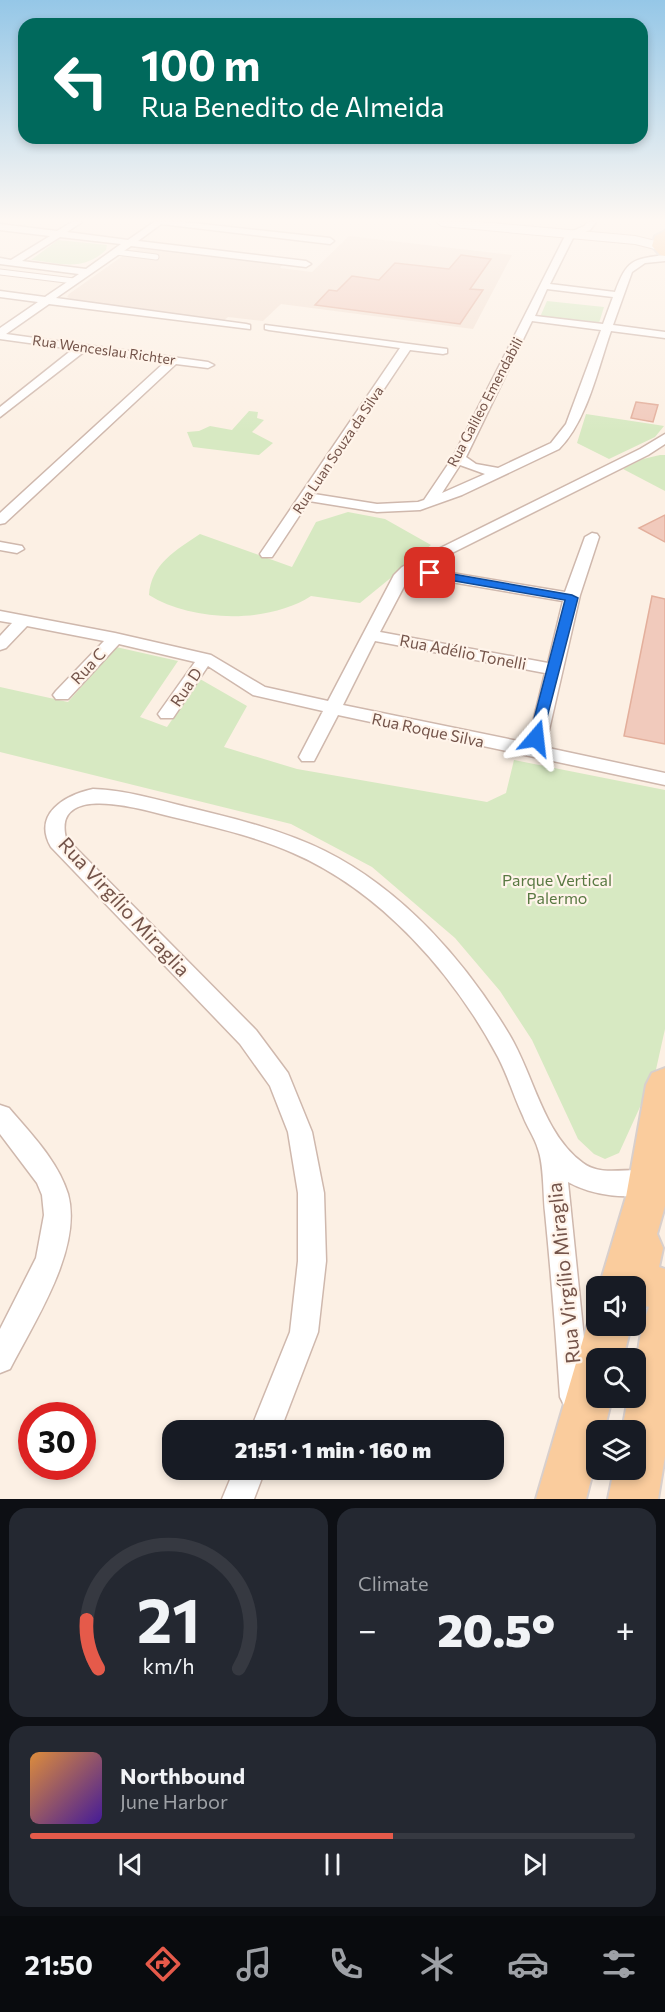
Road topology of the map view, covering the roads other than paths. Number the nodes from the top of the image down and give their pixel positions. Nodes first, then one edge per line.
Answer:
1 (58, 292) edge
2 (541, 292) edge
3 (593, 292) edge
4 (620, 292) edge
5 (0, 294) edge
6 (618, 295) junction
7 (47, 300) junction
8 (529, 318) junction
9 (246, 327) dead end
10 (269, 327) dead end
11 (606, 328) junction
12 (0, 334) edge
13 (665, 335) edge
14 (407, 346) junction
15 (82, 347) junction
16 (443, 351) dead end
17 (174, 360) junction
18 (208, 365) dead end
19 (0, 413) edge
20 (665, 438) edge
21 (665, 452) edge
22 (459, 457) junction
23 (631, 458) junction
24 (499, 472) junction
25 (308, 496) junction
26 (428, 504) junction
27 (0, 520) edge
28 (592, 537) dead end
29 (0, 546) edge
30 (17, 549) dead end
31 (267, 554) dead end
32 (406, 570) junction
33 (572, 598) junction
34 (0, 616) edge
35 (24, 620) junction
36 (371, 635) junction
37 (115, 638) junction
38 (0, 645) edge
39 (205, 659) junction
40 (555, 670) junction
41 (62, 695) dead end
42 (333, 709) junction
43 (167, 714) dead end
44 (526, 751) junction
45 (308, 757) dead end
46 (665, 779) edge
47 (665, 1085) edge
48 (0, 1116) edge
49 (551, 1148) junction
50 (648, 1189) junction
51 (624, 1276) edge
52 (665, 1291) edge
53 (665, 1323) edge
54 (3, 1347) edge
55 (586, 1406) edge
56 (269, 1420) edge
57 (578, 1433) junction
58 (246, 1480) edge
59 (238, 1499) edge
60 (561, 1499) edge
61 (633, 1499) edge

1 - 7 street
2 - 8 street, Rua Galileo Emendabili
3 - 6 street
4 - 6 street
5 - 7 street
6 - 11 street
7 - 9 street
7 - 12 street
8 - 11 street
8 - 22 street, Rua Galileo Emendabili
10 - 14 street
11 - 13 street
11 - 24 street
12 - 15 street, Rua Wenceslau Richter
14 - 16 street
14 - 25 street, Rua Luan Souza da Silva
15 - 17 street, Rua Wenceslau Richter
15 - 19 street
17 - 18 street, Rua Wenceslau Richter
17 - 27 street
20 - 23 street
21 - 23 street
22 - 24 street
22 - 26 street, Rua Galileo Emendabili
23 - 32 street
24 - 26 street
25 - 26 street
25 - 31 street, Rua Luan Souza da Silva
28 - 33 street
29 - 30 street
32 - 33 street
32 - 36 street
33 - 40 street
34 - 35 street, Rua Roque Silva
35 - 37 street, Rua Roque Silva
35 - 38 street
36 - 40 street, Rua Adélio Tonelli
36 - 42 street
37 - 39 street, Rua Roque Silva
37 - 41 street, Rua C
39 - 42 street, Rua Roque Silva
39 - 43 street, Rua D
40 - 44 street
42 - 44 street, Rua Roque Silva
42 - 45 street
44 - 46 street, Rua Roque Silva
47 - 50 main road
48 - 54 street
49 - 50 street, Rua Virgílio Miraglia
49 - 56 street, Rua Virgílio Miraglia
49 - 57 street, Rua Virgílio Miraglia
50 - 51 main road
50 - 52 main road
53 - 61 main road
55 - 57 main road
57 - 60 main road
58 - 59 street

